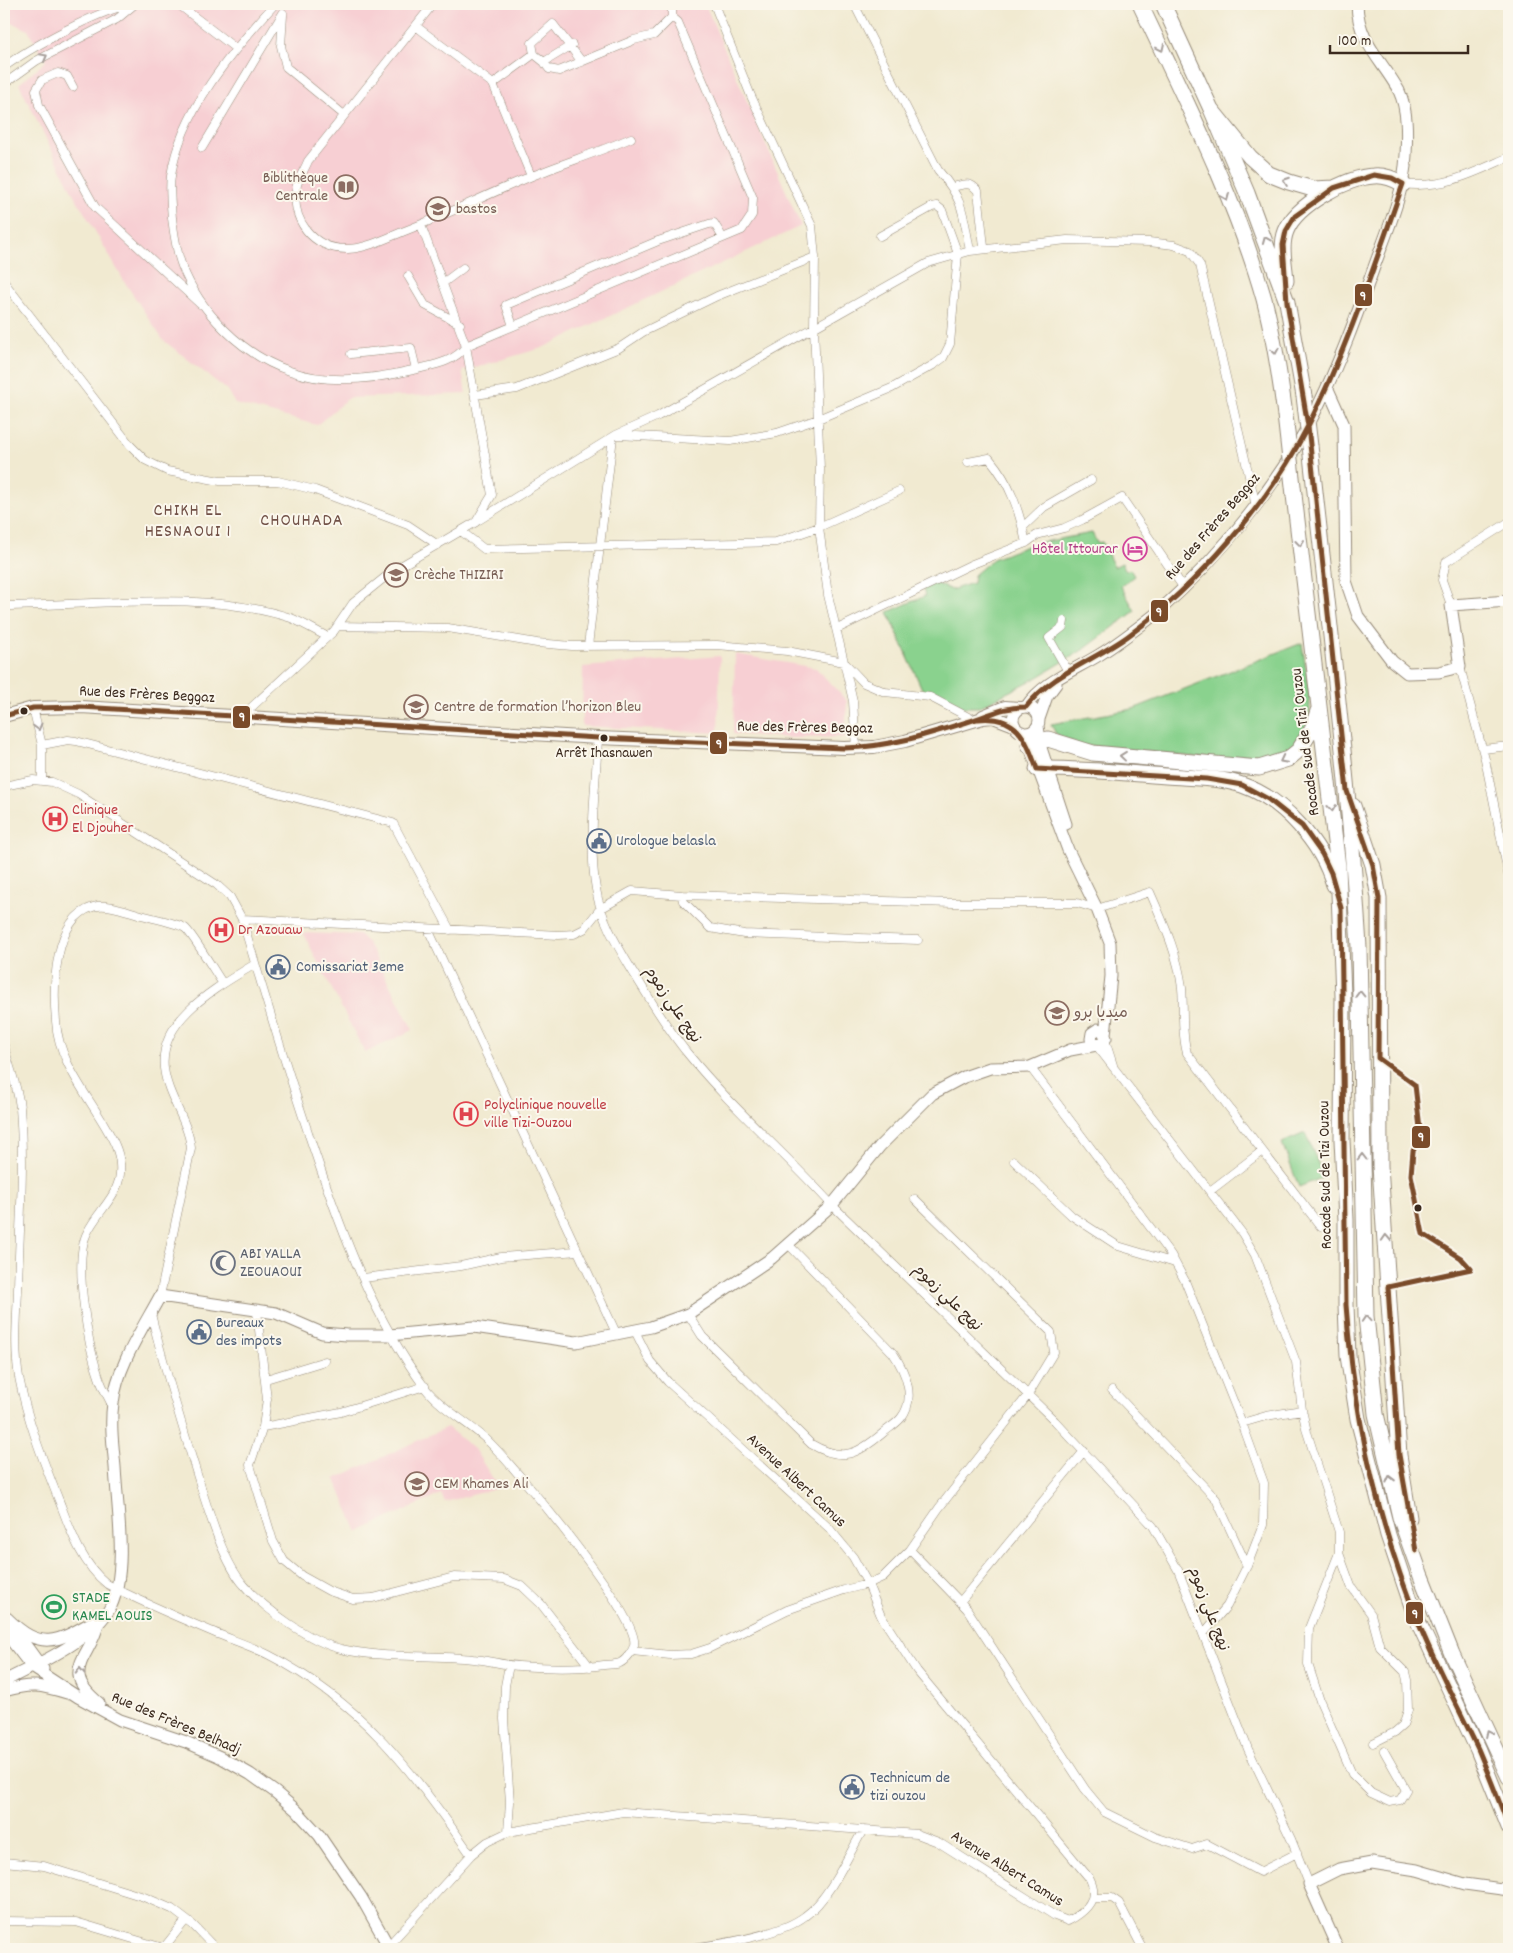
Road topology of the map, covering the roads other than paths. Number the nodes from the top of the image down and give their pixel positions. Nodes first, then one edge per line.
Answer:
1 (178, 4) edge
2 (277, 4) edge
3 (433, 4) edge
4 (672, 4) edge
5 (714, 4) edge
6 (854, 4) edge
7 (1140, 4) edge
8 (1163, 4) edge
9 (1358, 4) edge
10 (131, 5) edge
11 (283, 13) junction
12 (672, 17) junction
13 (417, 27) junction
14 (572, 45) junction
15 (235, 48) junction
16 (534, 54) junction
17 (544, 62) junction
18 (582, 62) junction
19 (4, 68) edge
20 (4, 84) edge
21 (493, 84) junction
22 (73, 86) dead end
23 (1211, 109) junction
24 (344, 115) junction
25 (631, 138) dead end
26 (202, 148) dead end
27 (1509, 157) edge
28 (531, 176) junction
29 (1403, 184) junction
30 (953, 187) junction
31 (1334, 188) junction
32 (421, 225) junction
33 (880, 236) dead end
34 (723, 238) junction
35 (984, 247) junction
36 (970, 250) junction
37 (958, 254) junction
38 (815, 257) junction
39 (463, 268) dead end
40 (408, 276) dead end
41 (4, 282) edge
42 (444, 283) junction
43 (1287, 302) junction
44 (212, 316) junction
45 (460, 324) junction
46 (513, 326) junction
47 (814, 328) junction
48 (466, 346) junction
49 (351, 354) dead end
50 (416, 369) junction
51 (1327, 387) junction
52 (475, 395) junction
53 (818, 419) junction
54 (615, 436) junction
55 (968, 462) dead end
56 (1091, 480) dead end
57 (899, 491) dead end
58 (1256, 506) junction
59 (476, 522) junction
60 (1509, 522) edge
61 (819, 527) junction
62 (1023, 527) junction
63 (461, 531) junction
64 (1026, 543) junction
65 (438, 545) junction
66 (602, 546) junction
67 (1183, 588) junction
68 (1509, 601) edge
69 (1451, 605) junction
70 (4, 606) edge
71 (1064, 621) dead end
72 (338, 626) junction
73 (837, 629) junction
74 (328, 637) junction
75 (588, 646) junction
76 (844, 662) junction
77 (1460, 667) junction
78 (1064, 676) junction
79 (1320, 707) junction
80 (33, 708) junction
81 (1023, 708) junction
82 (4, 714) edge
83 (242, 716) junction
84 (974, 720) junction
85 (1030, 731) junction
86 (598, 738) junction
87 (42, 745) junction
88 (1509, 746) edge
89 (856, 748) junction
90 (1483, 749) junction
91 (1042, 769) junction
92 (42, 781) junction
93 (4, 786) edge
94 (1347, 791) junction
95 (1509, 878) edge
96 (682, 895) junction
97 (1097, 908) junction
98 (1341, 908) junction
99 (600, 909) junction
100 (242, 919) junction
101 (428, 929) junction
102 (450, 930) junction
103 (918, 940) dead end
104 (255, 964) junction
105 (223, 984) junction
106 (1097, 1038) junction
107 (4, 1046) edge
108 (1030, 1067) junction
109 (1262, 1151) junction
110 (1014, 1161) dead end
111 (1210, 1191) junction
112 (915, 1199) dead end
113 (832, 1205) junction
114 (1321, 1227) dead end
115 (788, 1244) junction
116 (578, 1251) junction
117 (1175, 1263) junction
118 (363, 1278) junction
119 (160, 1296) junction
120 (257, 1312) junction
121 (151, 1314) junction
122 (688, 1314) junction
123 (635, 1331) junction
124 (390, 1335) junction
125 (617, 1335) junction
126 (325, 1361) dead end
127 (266, 1379) junction
128 (425, 1386) junction
129 (1112, 1390) dead end
130 (1028, 1395) junction
131 (112, 1405) junction
132 (1302, 1410) junction
133 (1242, 1423) junction
134 (263, 1426) junction
135 (1084, 1451) junction
136 (910, 1550) junction
137 (1339, 1552) junction
138 (1247, 1566) junction
139 (1420, 1576) junction
140 (868, 1584) junction
141 (117, 1589) junction
142 (960, 1602) junction
143 (5, 1615) edge
144 (97, 1621) junction
145 (4, 1631) edge
146 (1203, 1634) junction
147 (632, 1651) junction
148 (33, 1662) junction
149 (509, 1665) junction
150 (590, 1667) junction
151 (4, 1673) edge
152 (4, 1681) edge
153 (4, 1691) edge
154 (78, 1697) junction
155 (120, 1720) junction
156 (1373, 1743) dead end
157 (1384, 1751) dead end
158 (1509, 1777) edge
159 (1509, 1827) edge
160 (863, 1830) junction
161 (508, 1832) junction
162 (1297, 1854) junction
163 (471, 1855) junction
164 (4, 1862) edge
165 (1308, 1884) junction
166 (1509, 1890) edge
167 (1094, 1898) junction
168 (186, 1920) junction
169 (4, 1921) edge
170 (390, 1947) edge
171 (216, 1949) edge
172 (683, 1949) edge
173 (1143, 1949) edge
174 (1338, 1949) edge

1 - 15 street
2 - 11 street
2 - 15 street
3 - 13 street
4 - 12 street
5 - 38 street
6 - 30 street
7 -> 79 highway, Rocade Sud de Tizi Ouzou, bridge
8 - 23 highway
9 - 29 street, Rue des Frères Beggaz
10 - 19 street
20 -> 10 street
11 - 24 street
11 - 26 street
12 - 18 street
12 - 34 street
13 - 21 street
13 - 24 street
14 - 16 street
14 - 17 street
14 - 18 street
15 - 44 street
16 - 17 street
16 - 21 street
17 - 18 street
21 - 28 street
22 - 44 street
31 -> 23 highway
43 -> 23 highway
24 - 32 street
25 - 28 street
27 - 29 street
28 - 32 street
29 - 31 highway
29 - 51 street, Rue des Frères Beggaz
30 - 35 street
30 - 36 street
31 - 43 highway
32 - 42 street
33 - 37 street
34 - 46 street
34 - 46 street
35 - 36 street
35 - 58 street
36 - 37 street
37 - 47 street
37 - 53 street
38 - 47 street
38 - 52 street
39 - 42 street
40 - 45 street
41 - 65 street
42 - 45 street
43 - 94 highway, bridge
44 - 50 street
45 - 48 street
46 - 48 street
47 - 53 street
47 - 54 street
48 - 50 street
48 - 52 street
49 - 50 street
51 - 58 street, Rue des Frères Beggaz
51 - 77 street
52 - 59 street
53 - 54 street
53 - 61 street
54 - 59 street
54 - 66 street
55 - 62 street
56 - 62 street
57 - 61 street
58 - 67 street, Rue des Frères Beggaz
59 - 63 street
60 - 69 street
61 - 66 street
61 - 73 street
62 - 64 street
63 - 65 street
63 - 66 street
64 - 67 street
64 - 73 street
65 - 72 street
66 - 75 street
67 - 78 street, Rue des Frères Beggaz
68 - 69 street
69 - 77 street
70 - 74 street
71 - 78 street
72 - 74 street
72 - 75 street
73 - 76 street
74 - 83 street
75 - 76 street
76 - 84 street
76 - 89 street
77 - 90 street
78 - 81 street, Rue des Frères Beggaz
78 - 85 street
79 -> 85 highway
79 -> 98 highway, Rocade Sud de Tizi Ouzou
80 - 82 main road, Rue des Frères Beggaz
80 - 83 main road, Rue des Frères Beggaz
80 -> 87 street
81 - 84 main road
81 - 85 street
81 - 85 street
83 - 86 main road, Rue des Frères Beggaz
84 - 85 main road
84 - 89 main road, Rue des Frères Beggaz
85 - 91 street
86 - 89 main road, Rue des Frères Beggaz
86 - 99 street, نهج علي زموم
87 - 92 street
87 - 102 street
88 - 90 street
90 - 95 street
91 - 97 street
91 - 98 highway
92 - 93 street
92 - 100 street
139 -> 94 highway
139 -> 94 highway
96 - 97 street
96 - 99 street
96 - 103 street
97 - 106 street
97 - 109 street
98 - 159 highway, Rocade Sud de Tizi Ouzou
99 - 102 street
99 - 113 street, نهج علي زموم
100 - 101 street
100 - 104 street
101 - 102 street
101 - 116 street
104 - 105 street
104 - 118 street
105 - 119 street
105 - 131 street
106 - 108 street
106 - 111 street
107 - 141 street
108 - 113 street
108 - 117 street
109 - 111 street
109 - 114 street
110 - 117 street
111 - 132 street
112 - 130 street
113 - 115 street
113 - 130 street, نهج علي زموم
115 - 122 street
115 - 122 street
116 - 118 street
116 - 125 street
117 - 133 street
118 - 124 street
119 - 120 street
119 - 121 street
120 - 124 street
120 - 127 street
121 - 131 street
121 - 149 street
122 - 123 street
123 - 125 street
123 - 140 street, Avenue Albert Camus
124 - 125 street
124 - 128 street
126 - 127 street
127 - 134 street
128 - 134 street
128 - 147 street
129 - 138 street
130 - 135 street, نهج علي زموم
130 - 136 street
131 - 141 street
132 - 133 street
132 - 137 street
133 - 138 street
134 - 150 street
135 - 142 street
135 - 146 street, نهج علي زموم
136 - 140 street
136 - 142 street
137 - 156 street
137 - 157 street
138 - 146 street
158 -> 139 highway
140 - 147 street
140 - 167 street, Avenue Albert Camus
141 - 144 street
141 - 163 street
142 - 162 street
143 - 144 street
143 - 148 street
144 - 148 street
155 -> 144 street
145 - 148 street
146 - 162 street, نهج علي زموم
147 - 150 street
148 - 151 street
148 - 152 street
148 - 154 street, Rue des Frères Belhadj
149 - 150 street
149 - 161 street
153 - 154 street
154 - 155 street, Rue des Frères Belhadj
155 - 170 street, Rue des Frères Belhadj
160 - 161 street, Avenue Albert Camus
160 - 167 street, Avenue Albert Camus
160 - 172 street
161 - 163 street, Avenue Albert Camus
162 - 165 street, نهج علي زموم
163 - 170 street, Avenue Albert Camus
164 - 168 street
165 - 166 street
165 - 174 street
167 - 173 street
168 - 169 street
168 - 171 street

